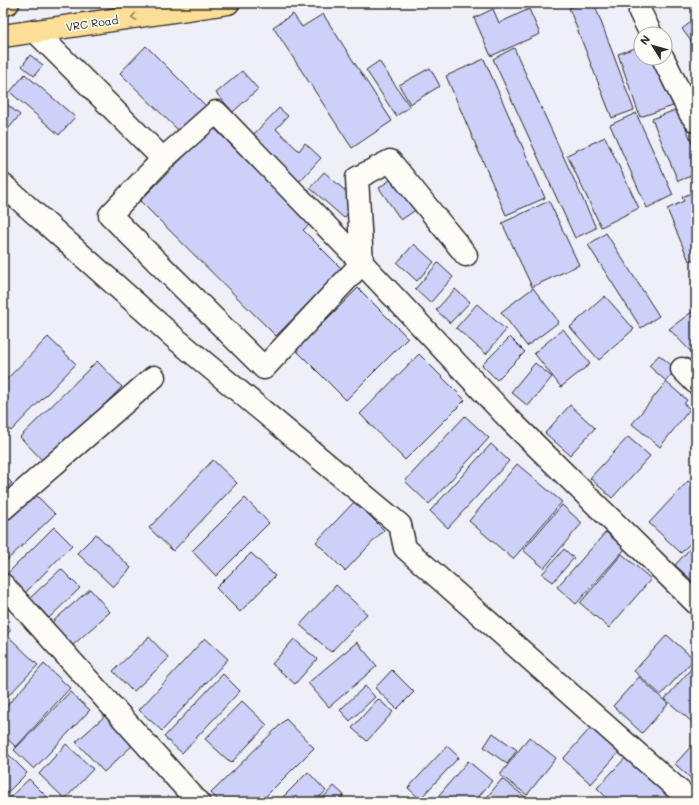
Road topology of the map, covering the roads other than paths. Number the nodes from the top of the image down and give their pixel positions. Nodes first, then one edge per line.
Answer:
1 (8, 3) edge
2 (228, 3) edge
3 (3, 4) edge
4 (640, 12) dead end
5 (647, 26) edge
6 (35, 31) junction
7 (3, 36) edge
8 (666, 66) edge
9 (696, 121) edge
10 (163, 159) junction
11 (3, 185) edge
12 (466, 255) dead end
13 (362, 263) junction
14 (154, 377) dead end
15 (3, 509) edge
16 (3, 585) edge
17 (696, 603) edge
18 (198, 802) edge
19 (692, 802) edge

1 - 3 main road
2 -> 6 main road, VRC Road
4 - 5 street
6 - 7 main road, VRC Road
6 - 10 street
8 - 9 street
10 - 13 street
10 - 13 street
11 - 19 street
12 - 13 street
13 - 17 street
14 - 15 street
16 - 18 street

